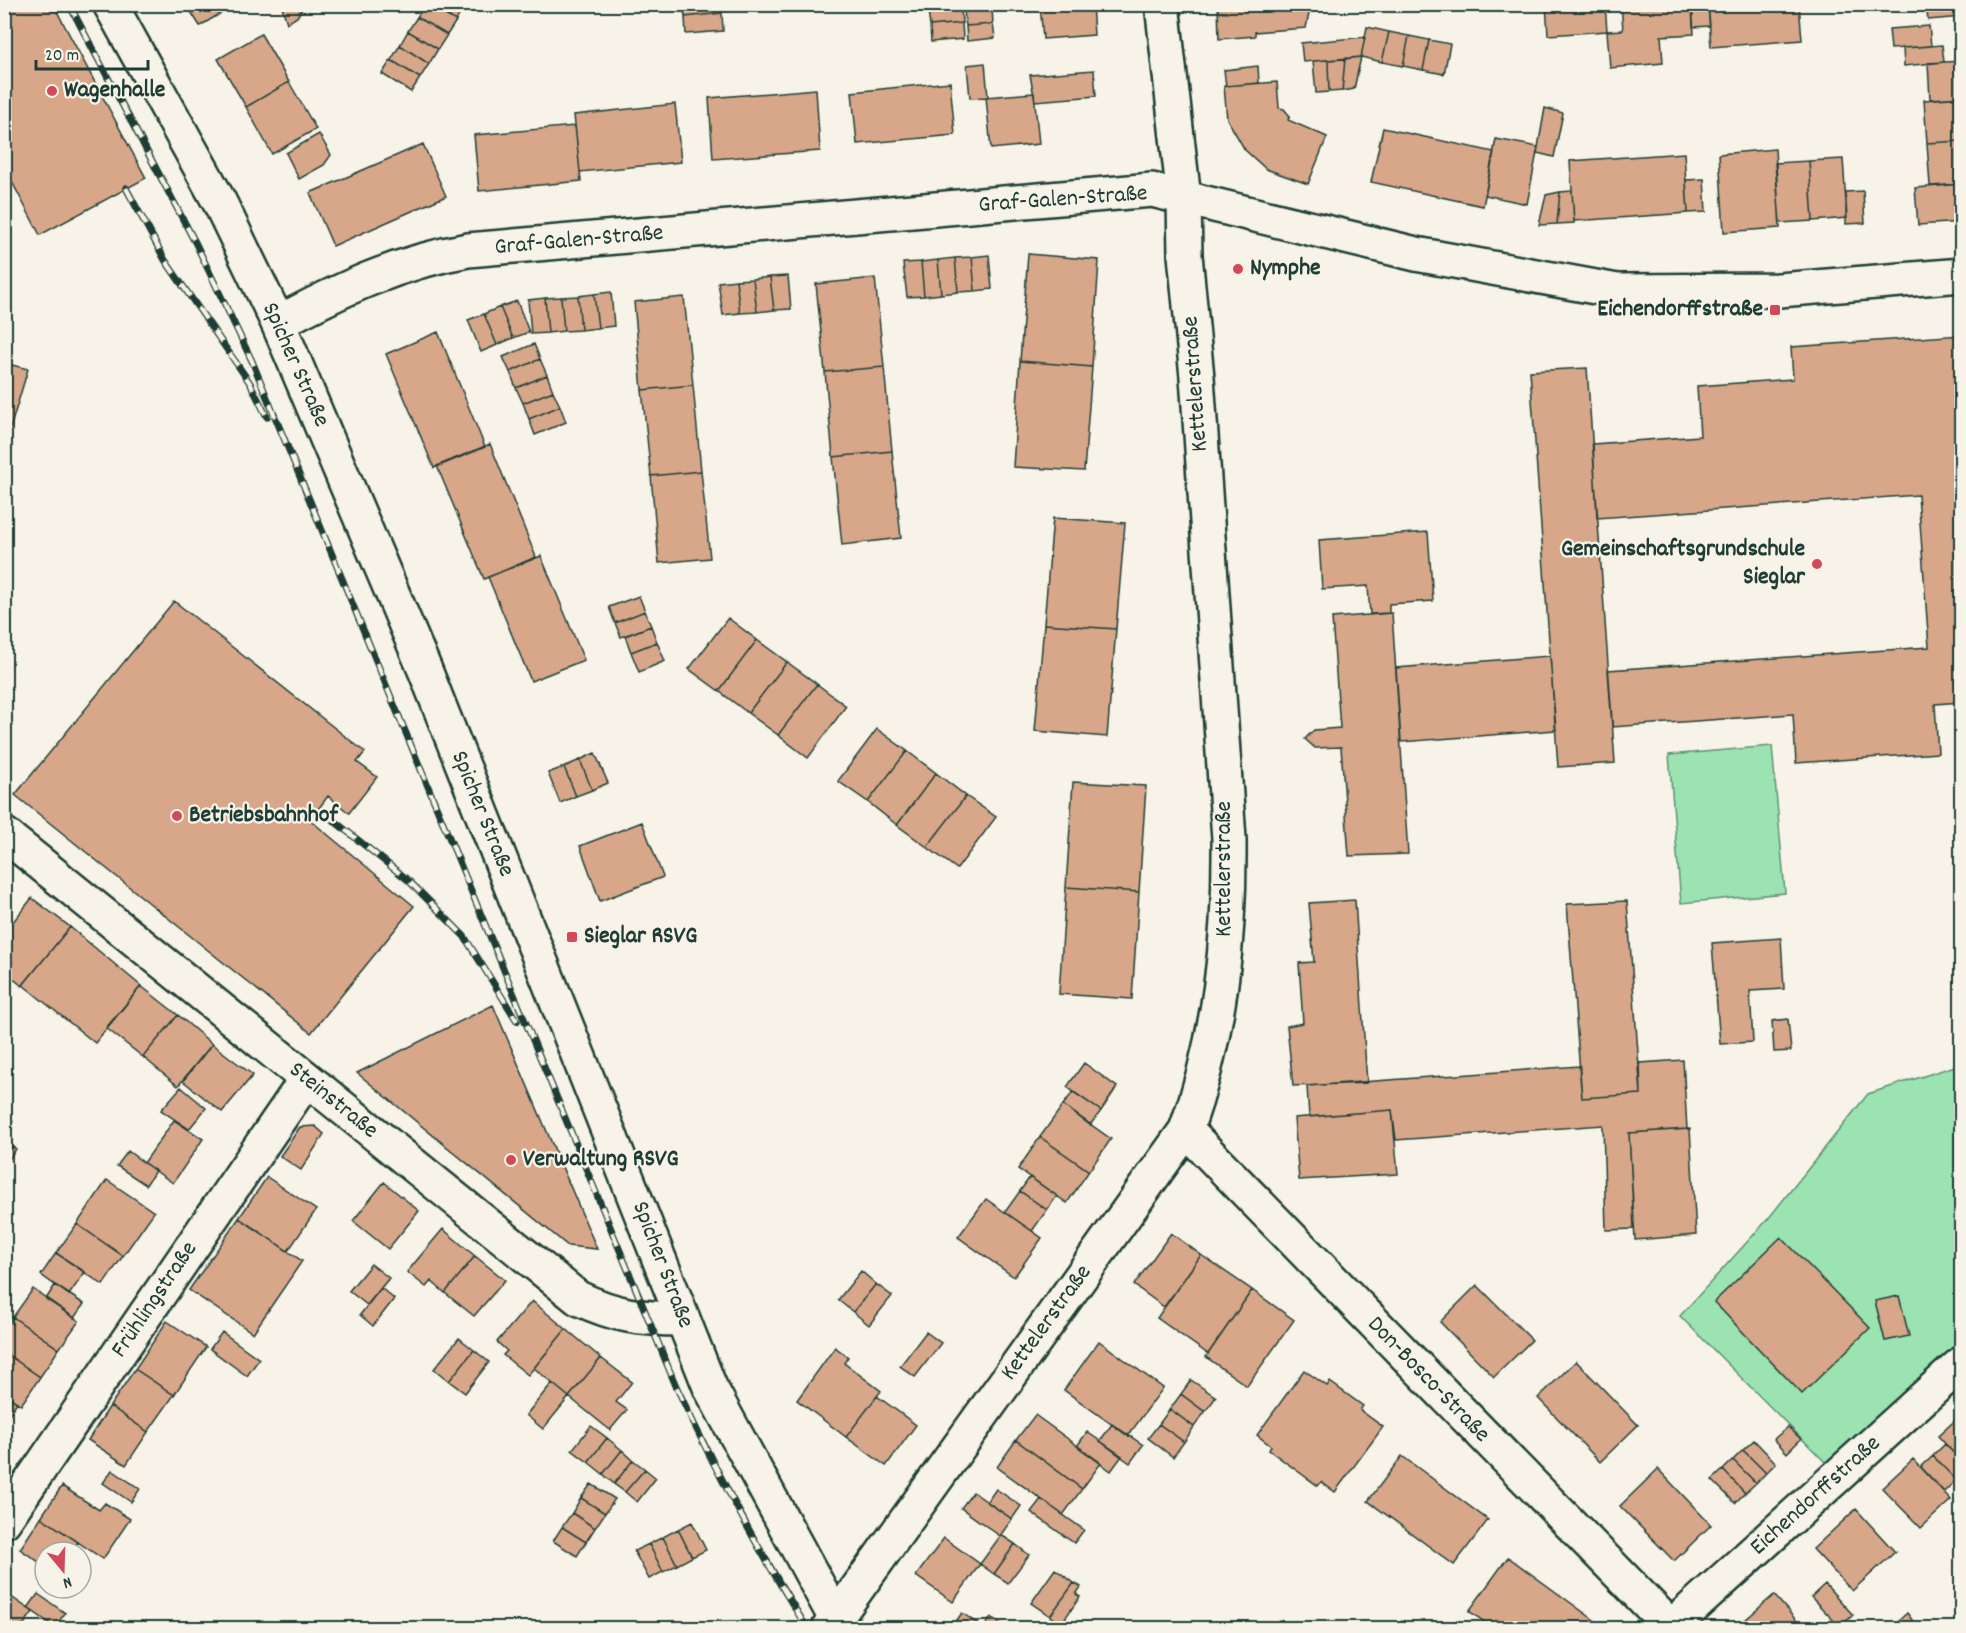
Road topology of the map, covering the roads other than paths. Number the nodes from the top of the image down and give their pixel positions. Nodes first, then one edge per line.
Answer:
1 (110, 4) edge
2 (1162, 4) edge
3 (1184, 200) junction
4 (1962, 275) edge
5 (278, 322) junction
6 (4, 834) edge
7 (306, 1080) junction
8 (1186, 1130) junction
9 (682, 1319) junction
10 (1962, 1363) edge
11 (4, 1521) edge
12 (835, 1625) edge
13 (1671, 1628) edge

1 - 5 street, Spicher Straße
2 - 3 street, Kettelerstraße
3 - 4 street, Graf-Galen-Straße
3 - 5 street, Graf-Galen-Straße
3 - 8 street, Kettelerstraße
5 - 9 street, Spicher Straße
6 - 7 street, Steinstraße
7 - 9 street, Steinstraße
7 - 11 street, Frühlingstraße
8 - 12 street, Kettelerstraße
8 - 13 street, Don-Bosco-Straße
9 - 12 street, Spicher Straße
10 - 13 street, Eichendorffstraße

